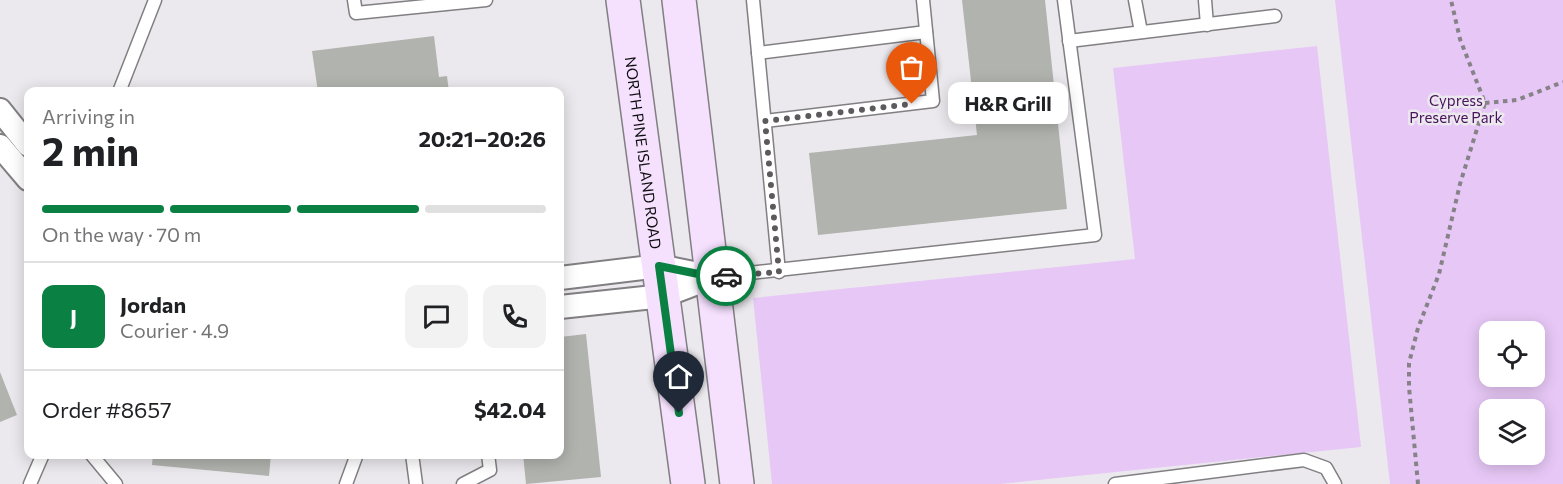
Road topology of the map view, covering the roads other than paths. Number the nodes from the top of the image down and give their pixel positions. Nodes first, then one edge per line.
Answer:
1 (155, 0) edge
2 (354, 0) edge
3 (486, 0) edge
4 (623, 0) edge
5 (679, 0) edge
6 (753, 0) edge
7 (923, 0) edge
8 (1064, 0) edge
9 (1135, 0) edge
10 (1205, 0) edge
11 (1275, 16) dead end
12 (1207, 25) junction
13 (926, 32) junction
14 (1140, 32) junction
15 (1069, 41) junction
16 (758, 53) junction
17 (121, 87) edge
18 (0, 111) edge
19 (765, 121) junction
20 (24, 140) edge
21 (0, 147) edge
22 (24, 175) edge
23 (779, 272) junction
24 (713, 277) junction
25 (564, 278) edge
26 (661, 281) junction
27 (564, 307) edge
28 (41, 459) edge
29 (95, 459) edge
30 (355, 459) edge
31 (413, 459) edge
32 (489, 459) edge
33 (30, 484) edge
34 (116, 484) edge
35 (346, 484) edge
36 (416, 484) edge
37 (463, 484) edge
38 (688, 484) edge
39 (737, 484) edge
40 (1115, 484) edge
41 (1335, 484) edge

1 - 17 lane
2 - 3 lane
4 - 26 main road, NORTH PINE ISLAND ROAD
5 - 24 main road
6 - 16 lane
7 - 13 lane
8 - 15 lane
9 - 14 lane
10 - 12 lane
11 - 12 lane
12 - 14 lane
13 - 16 lane
13 - 19 lane
14 - 15 lane
15 - 23 lane
16 - 19 lane
18 - 20 street
19 - 23 lane
21 - 22 street
23 - 24 lane
24 - 26 street
24 - 39 main road
25 - 26 street
26 - 27 street
26 - 38 main road, NORTH PINE ISLAND ROAD
28 - 33 lane
29 - 34 lane
30 - 35 lane
31 - 36 lane
32 - 37 lane
40 - 41 lane

